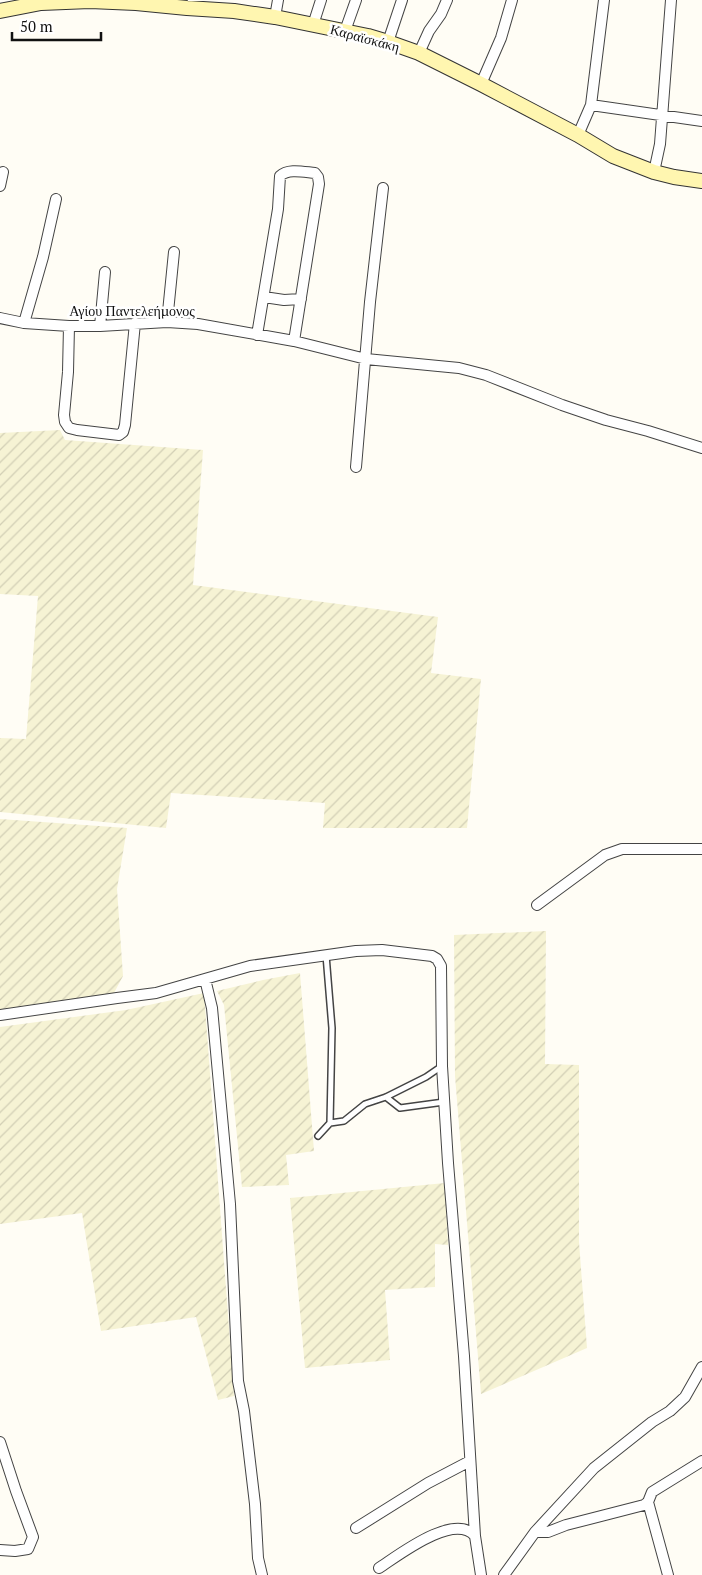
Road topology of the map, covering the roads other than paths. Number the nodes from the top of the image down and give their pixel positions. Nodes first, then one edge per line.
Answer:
1 (278, 0) edge
2 (321, 0) edge
3 (356, 0) edge
4 (402, 0) edge
5 (447, 0) edge
6 (512, 0) edge
7 (604, 0) edge
8 (671, 0) edge
9 (136, 1) edge
10 (0, 11) edge
11 (275, 17) junction
12 (313, 25) junction
13 (345, 31) junction
14 (388, 42) junction
15 (419, 53) junction
16 (481, 84) junction
17 (591, 105) junction
18 (663, 116) junction
19 (702, 121) edge
20 (578, 136) junction
21 (3, 172) dead end
22 (654, 172) junction
23 (702, 181) edge
24 (0, 186) edge
25 (383, 188) dead end
26 (56, 199) dead end
27 (174, 252) dead end
28 (106, 272) dead end
29 (264, 297) junction
30 (301, 299) junction
31 (0, 318) edge
32 (168, 322) junction
33 (24, 323) junction
34 (135, 323) junction
35 (69, 326) junction
36 (100, 326) junction
37 (257, 335) junction
38 (294, 341) junction
39 (366, 359) junction
40 (702, 448) edge
41 (356, 467) dead end
42 (702, 849) edge
43 (537, 905) dead end
44 (326, 954) junction
45 (205, 978) junction
46 (0, 1015) edge
47 (442, 1066) junction
48 (386, 1097) junction
49 (445, 1102) junction
50 (330, 1123) junction
51 (318, 1136) dead end
52 (702, 1367) edge
53 (0, 1442) edge
54 (2, 1458) edge
55 (470, 1461) junction
56 (702, 1461) edge
57 (648, 1502) junction
58 (356, 1528) dead end
59 (535, 1532) junction
60 (476, 1536) junction
61 (0, 1550) edge
62 (379, 1568) dead end
63 (262, 1575) edge
64 (480, 1575) edge
65 (504, 1575) edge
66 (668, 1575) edge

1 - 11 street
2 - 12 street
3 - 13 street
4 - 14 street
5 - 15 street
6 - 16 street
7 - 17 street
8 - 18 street
9 - 10 street, Καραϊσκάκη
9 - 11 street, Καραϊσκάκη
11 - 12 street, Καραϊσκάκη
12 - 13 street, Καραϊσκάκη
13 - 14 street, Καραϊσκάκη
14 - 15 street, Καραϊσκάκη
15 - 16 street, Καραϊσκάκη
16 - 20 street, Καραϊσκάκη
17 - 18 street
17 - 20 street
18 - 19 street
18 - 22 street
20 - 22 street, Καραϊσκάκη
21 - 24 street
22 - 23 street, Καραϊσκάκη
25 - 39 street
26 - 33 street
27 - 32 street
28 - 36 street
29 - 30 street
29 - 30 street
29 - 37 street
30 - 38 street
31 - 33 street, Αγίου Παντελεήμονος
32 - 34 street, Αγίου Παντελεήμονος
32 - 37 street, Αγίου Παντελεήμονος
33 - 35 street, Αγίου Παντελεήμονος
34 - 35 street
34 - 36 street, Αγίου Παντελεήμονος
35 - 36 street, Αγίου Παντελεήμονος
37 - 38 street, Αγίου Παντελεήμονος
38 - 39 street, Αγίου Παντελεήμονος
39 - 40 street, Αγίου Παντελεήμονος
39 - 41 street
42 - 43 street
44 - 45 street
44 - 47 street
44 - 50 lane
45 - 46 street
45 - 63 street
47 - 48 lane
47 - 49 street
48 - 49 lane
48 - 50 lane
49 - 55 street
50 - 51 lane
52 - 59 street
53 - 54 street
54 - 61 street
55 - 58 street
55 - 60 street
56 - 57 street
57 - 59 street
57 - 66 street
59 - 65 street
60 - 62 street
60 - 64 street

